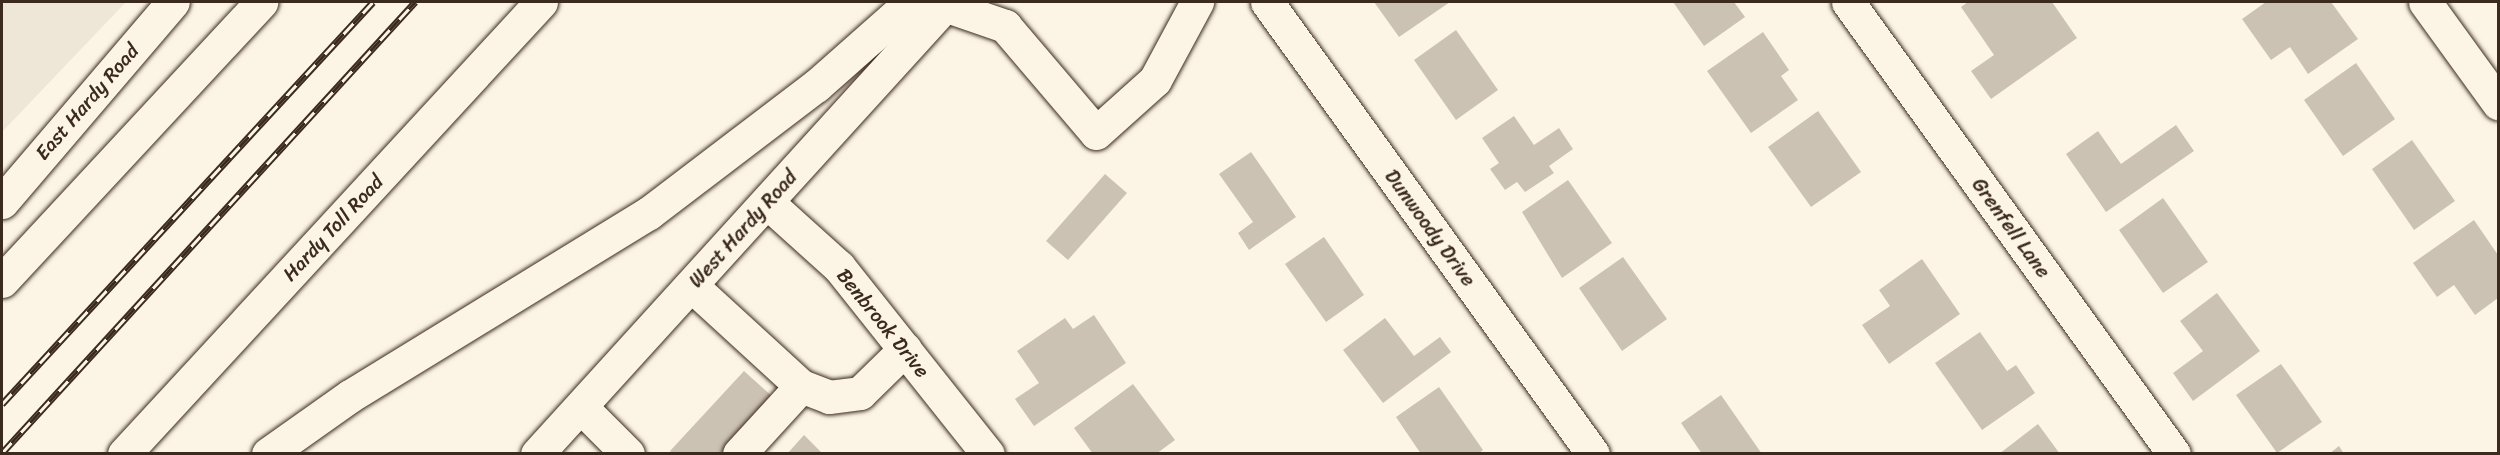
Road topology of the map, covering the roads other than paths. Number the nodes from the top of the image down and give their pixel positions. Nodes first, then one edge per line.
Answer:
1 (173, 2) edge
2 (261, 2) edge
3 (541, 2) edge
4 (911, 2) edge
5 (1197, 2) edge
6 (1267, 2) edge
7 (1848, 2) edge
8 (2425, 2) edge
9 (946, 4) edge
10 (2499, 103) edge
11 (2, 202) edge
12 (767, 202) junction
13 (2, 281) edge
14 (692, 286) junction
15 (905, 349) junction
16 (801, 386) junction
17 (582, 408) junction
18 (124, 453) edge
19 (268, 453) edge
20 (537, 453) edge
21 (628, 453) edge
22 (739, 453) edge
23 (988, 453) edge
24 (1593, 453) edge
25 (2174, 453) edge

1 - 11 main road, East Hardy Road
2 - 13 main road
3 - 18 main road, Hardy Toll Road
4 - 19 main road
5 - 9 main road
6 - 24 main road, Dunwoody Drive
7 - 25 main road, Grenfell Lane
8 - 10 main road
9 - 12 main road, West Hardy Road
12 - 14 main road, West Hardy Road
12 - 15 main road, Benbrook Drive
14 - 16 main road
14 - 17 main road, West Hardy Road
15 - 16 main road
15 - 23 main road, Benbrook Drive
16 - 22 main road
17 - 20 main road, West Hardy Road
17 - 21 main road

